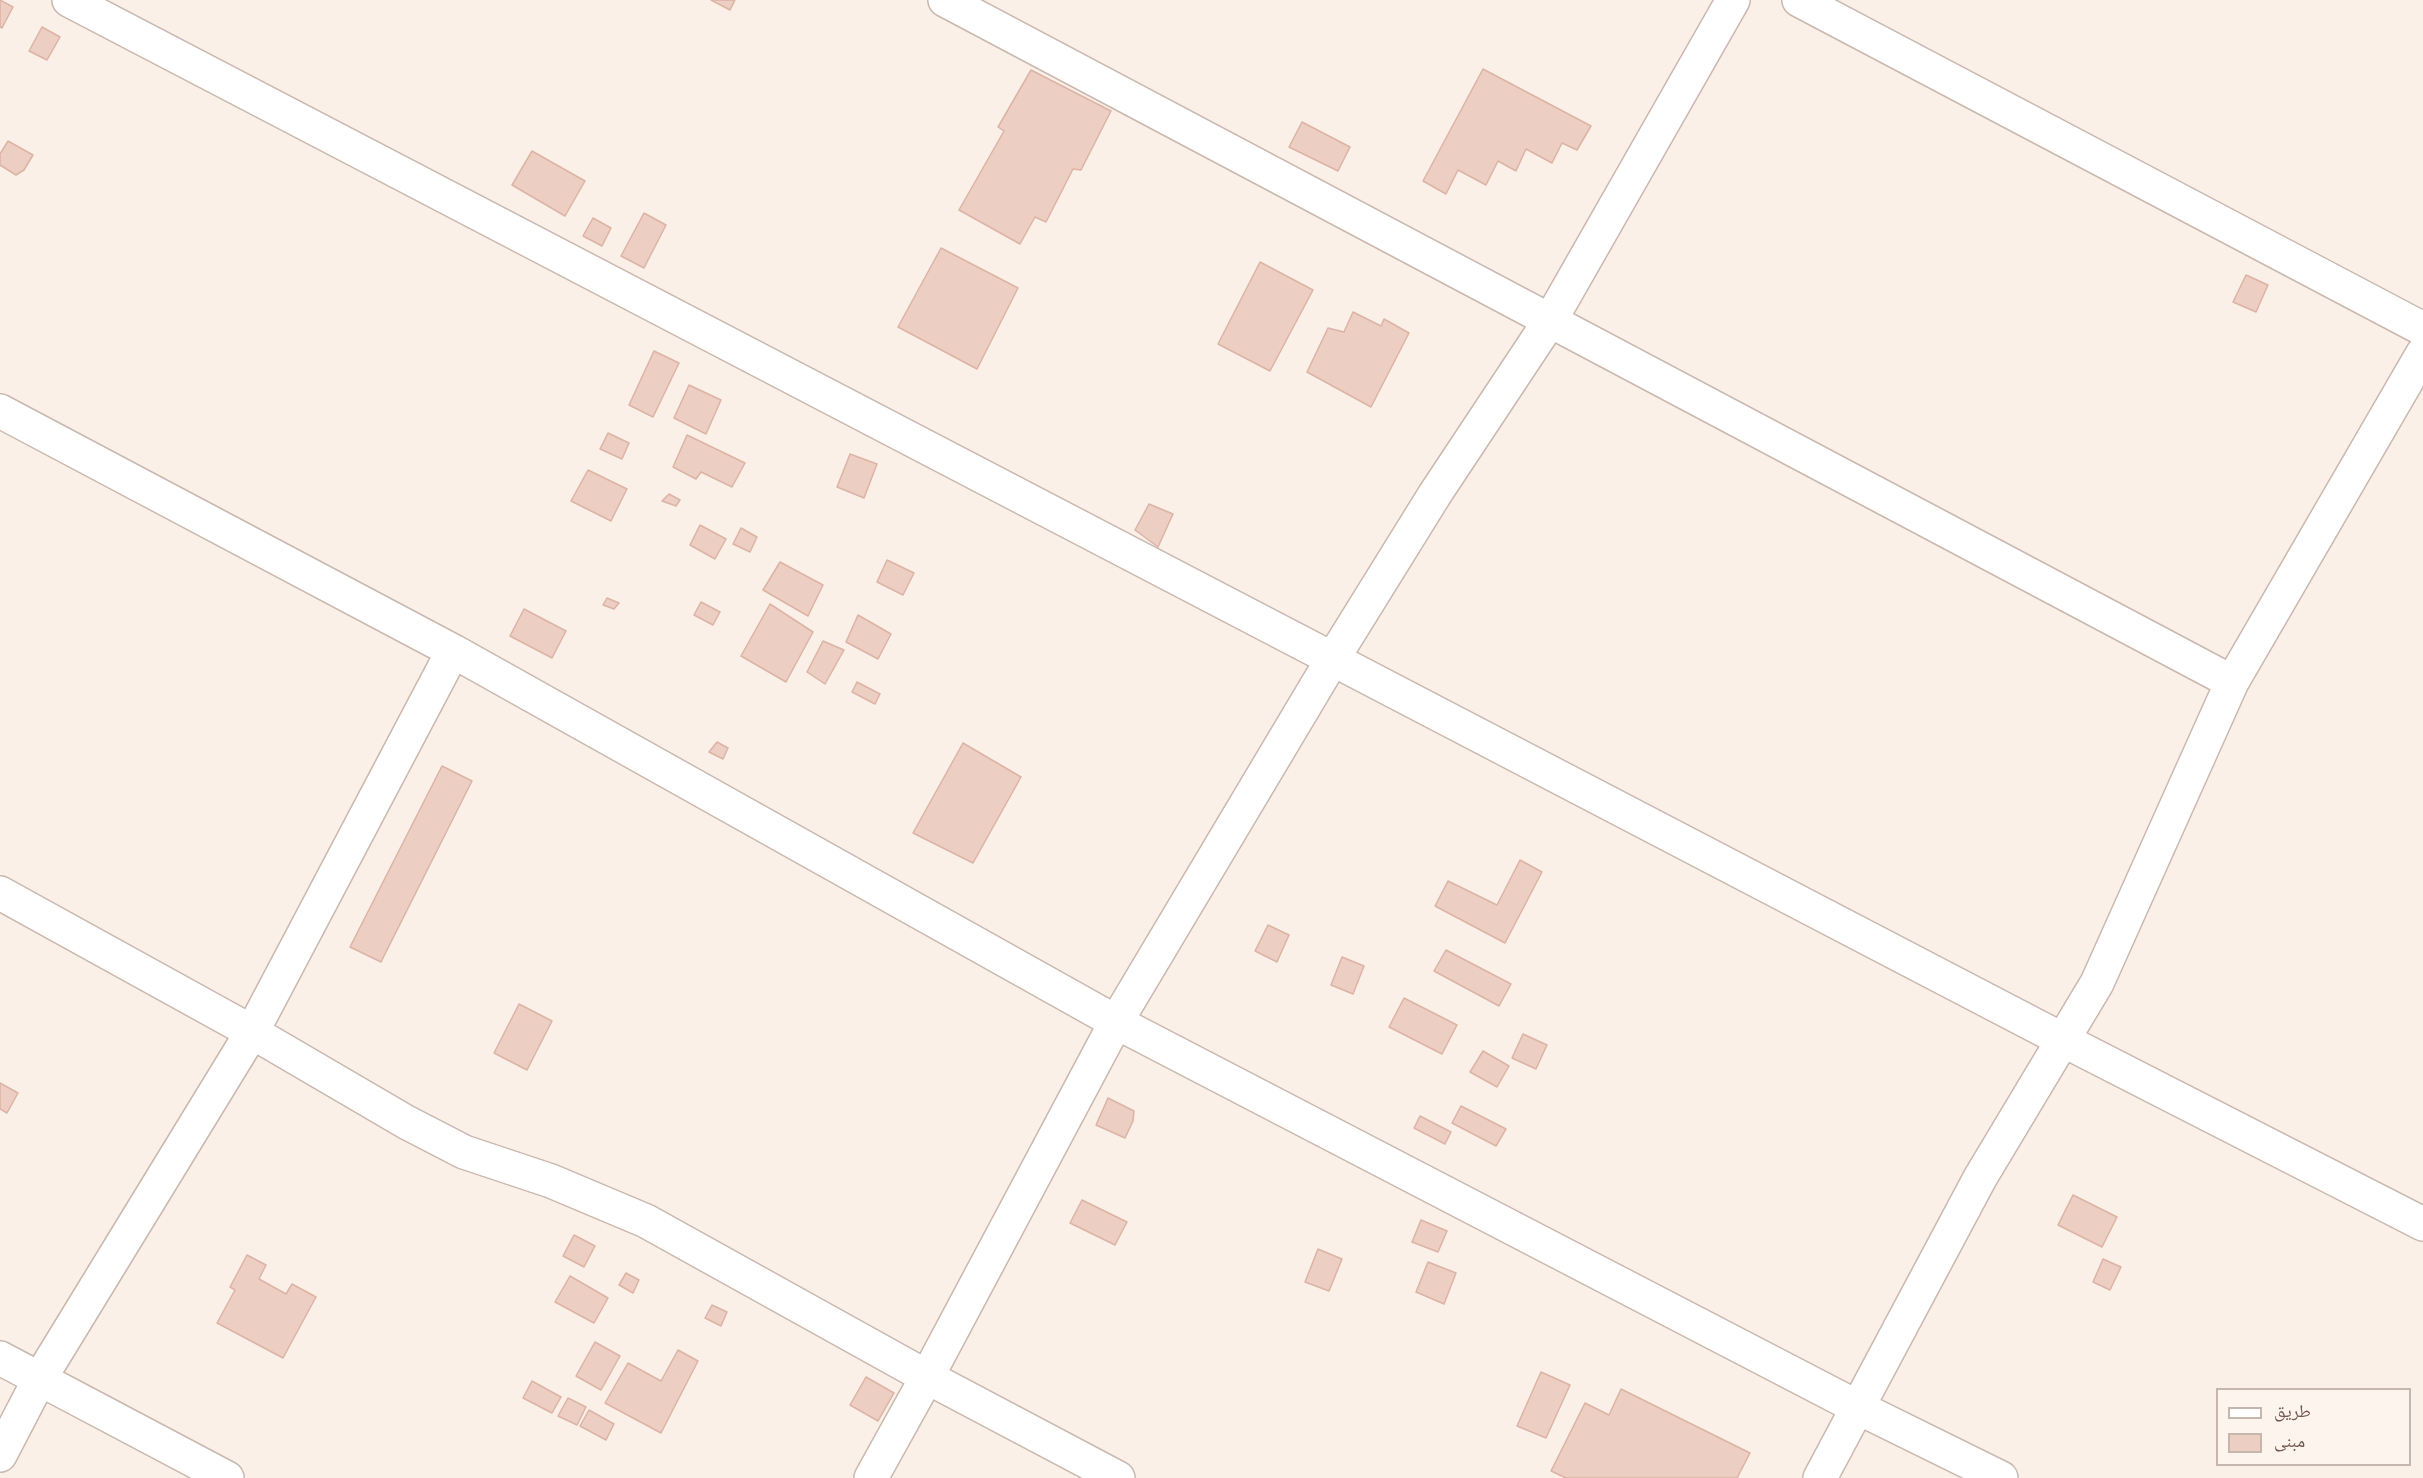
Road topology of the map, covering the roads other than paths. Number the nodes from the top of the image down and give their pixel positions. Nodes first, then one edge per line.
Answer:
1 (69, 0) edge
2 (945, 0) edge
3 (1733, 0) edge
4 (1799, 0) edge
5 (1551, 319) junction
6 (2423, 329) edge
7 (2423, 353) edge
8 (0, 411) edge
9 (453, 651) junction
10 (1332, 660) junction
11 (2232, 682) junction
12 (0, 893) edge
13 (1116, 1022) junction
14 (252, 1032) junction
15 (2062, 1040) junction
16 (2423, 1224) edge
17 (0, 1358) edge
18 (927, 1377) junction
19 (39, 1380) junction
20 (1857, 1407) junction
21 (0, 1455) edge
22 (227, 1478) edge
23 (871, 1478) edge
24 (1118, 1478) edge
25 (1820, 1478) edge
26 (2001, 1478) edge

1 - 10 street
2 - 5 street
3 - 5 street
4 - 6 street
5 - 10 street
5 - 11 street
7 - 11 street
8 - 9 street
9 - 13 street
9 - 14 street
10 - 13 street
10 - 15 street
11 - 15 street
12 - 14 street
13 - 18 street
13 - 20 street
14 - 18 street
14 - 19 street
15 - 16 street
15 - 20 street
17 - 19 street
18 - 23 street
18 - 24 street
19 - 21 street
19 - 22 street
20 - 25 street
20 - 26 street

